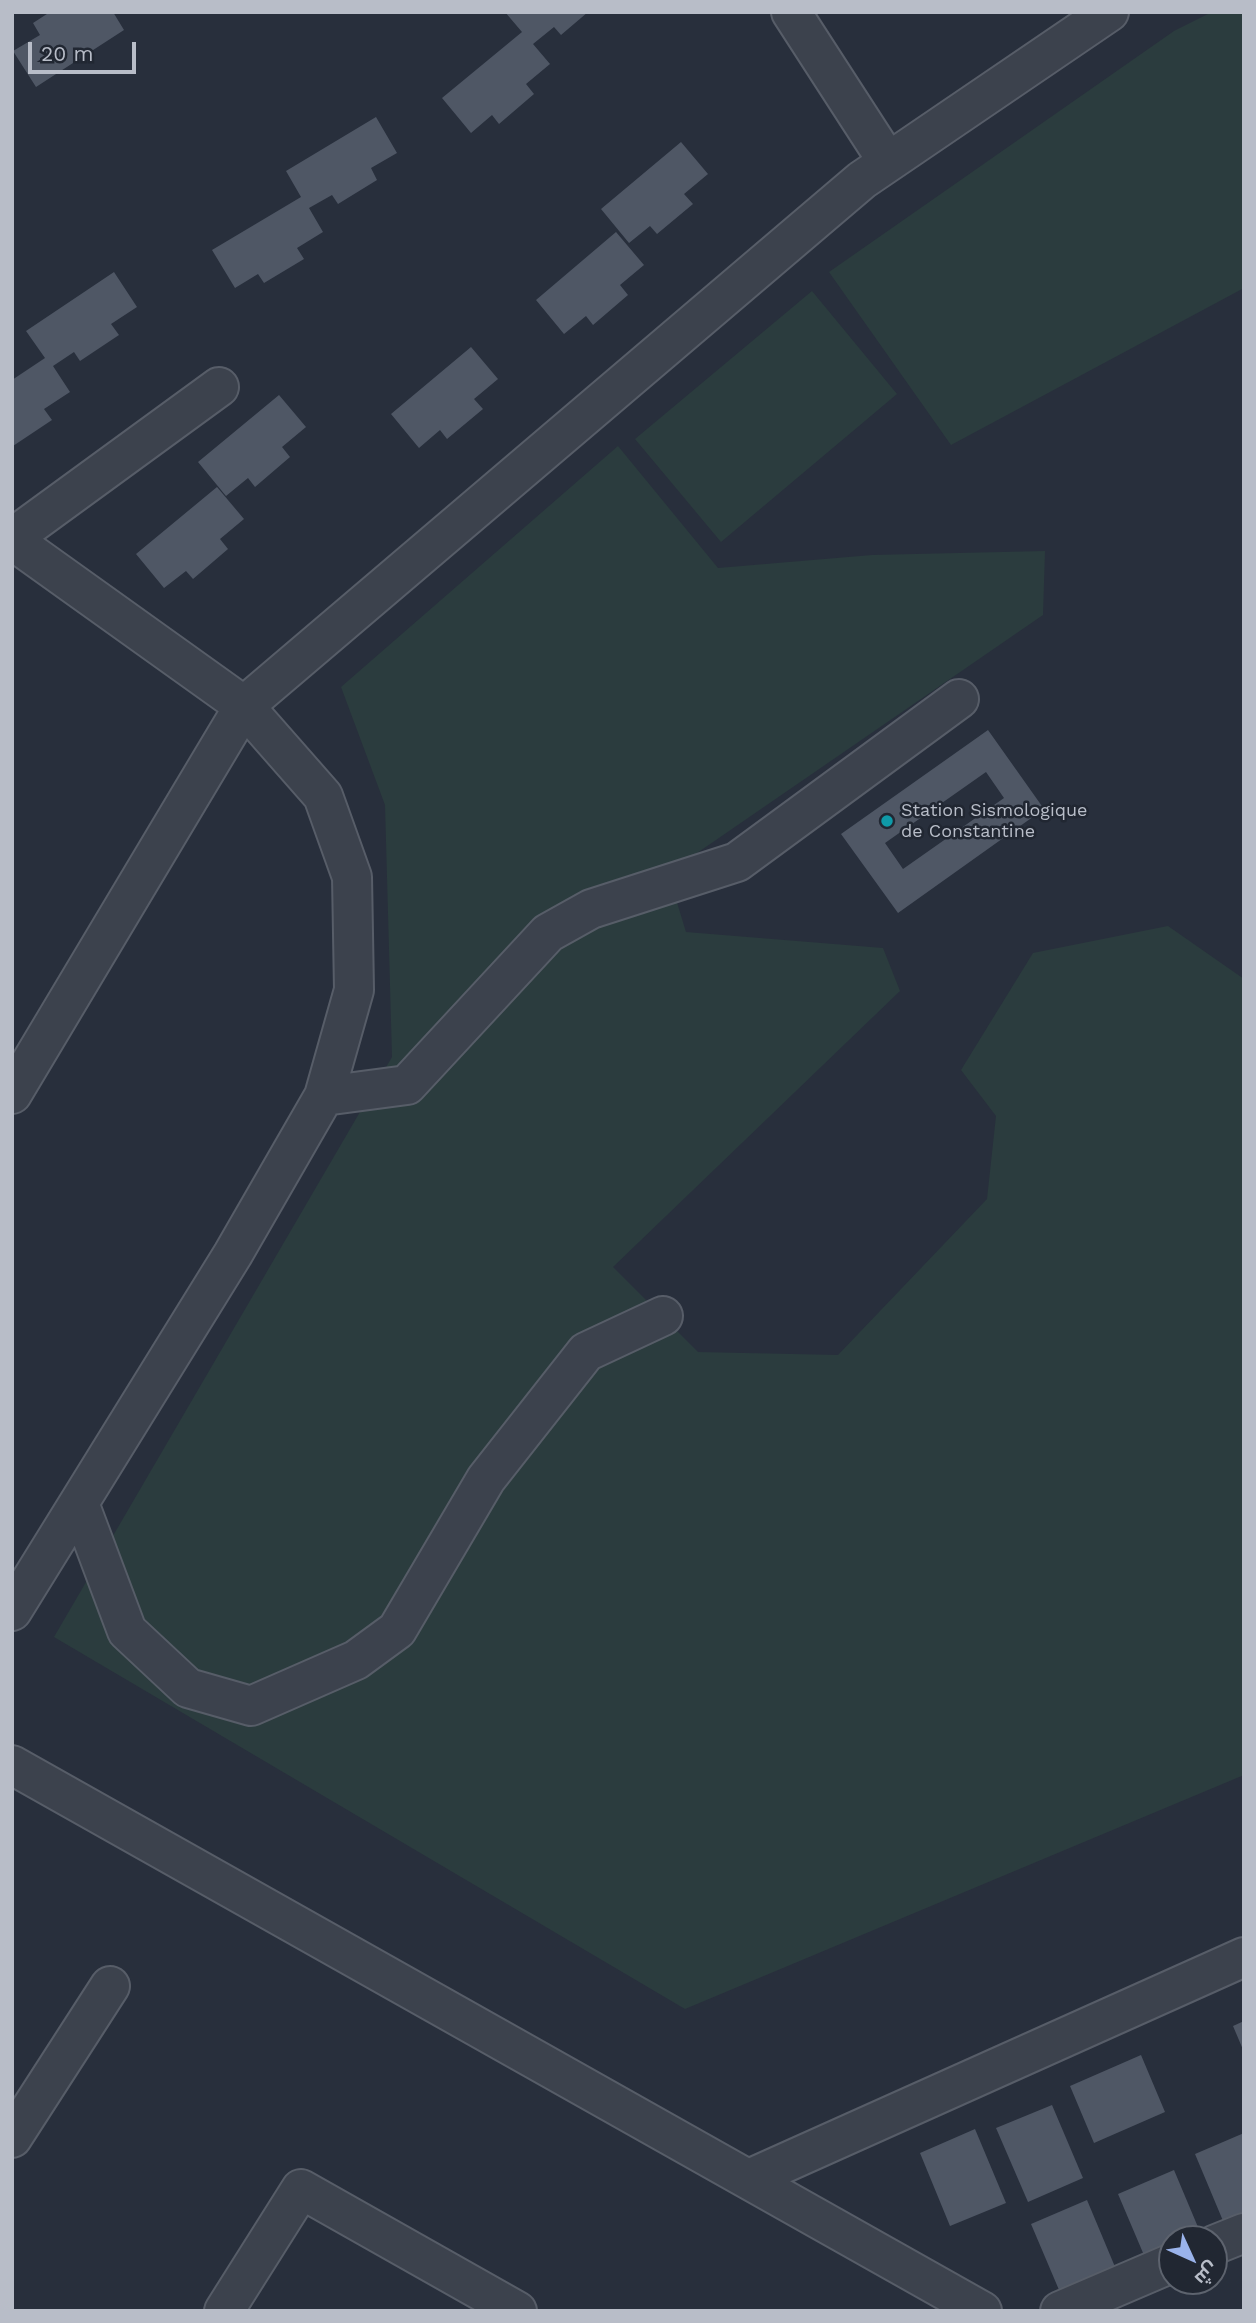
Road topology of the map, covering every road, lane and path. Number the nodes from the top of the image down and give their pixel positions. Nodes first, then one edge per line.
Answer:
1 (791, 12) edge
2 (1108, 12) edge
3 (888, 162) junction
4 (219, 387) dead end
5 (12, 539) edge
6 (959, 699) dead end
7 (244, 706) junction
8 (12, 1094) edge
9 (324, 1096) junction
10 (663, 1316) dead end
11 (79, 1503) junction
12 (12, 1611) edge
13 (12, 1765) edge
14 (1244, 1957) edge
15 (110, 1986) dead end
16 (12, 2138) edge
17 (749, 2179) junction
18 (1158, 2269) edge
19 (225, 2311) edge
20 (517, 2311) edge
21 (982, 2311) edge
22 (1060, 2311) edge

1 - 3 street
2 - 3 street
3 - 7 street
4 - 5 street
5 - 7 street
6 - 9 street
7 - 8 street
7 - 9 street
9 - 11 street
10 - 11 street
11 - 12 street
13 - 17 street
14 - 17 street
15 - 16 street
17 - 21 street
18 - 22 street
19 - 20 street

